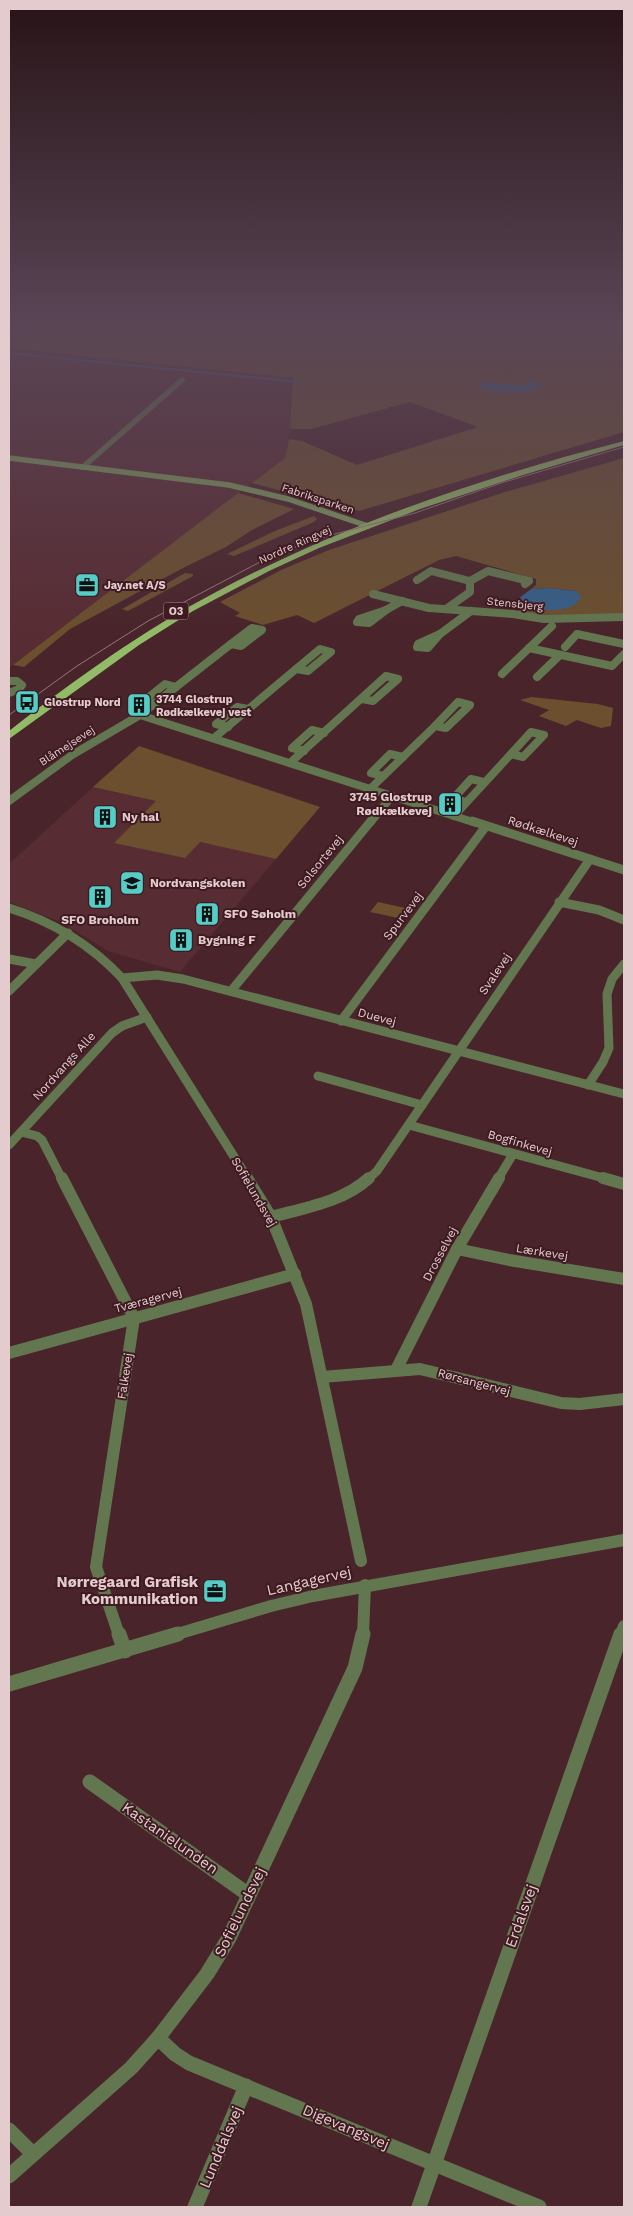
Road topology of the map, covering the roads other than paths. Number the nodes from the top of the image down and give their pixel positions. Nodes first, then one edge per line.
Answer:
1 (128, 427) edge
2 (624, 438) edge
3 (624, 442) edge
4 (9, 458) edge
5 (83, 467) junction
6 (358, 523) junction
7 (368, 526) junction
8 (417, 580) dead end
9 (470, 581) junction
10 (525, 584) dead end
11 (372, 594) dead end
12 (402, 601) junction
13 (446, 609) junction
14 (386, 610) dead end
15 (471, 611) junction
16 (624, 617) edge
17 (554, 623) junction
18 (440, 634) dead end
19 (230, 644) dead end
20 (624, 644) edge
21 (565, 647) dead end
22 (529, 648) junction
23 (624, 654) edge
24 (560, 655) junction
25 (296, 669) dead end
26 (502, 674) dead end
27 (537, 677) dead end
28 (9, 681) edge
29 (9, 693) edge
30 (362, 699) dead end
31 (248, 709) junction
32 (140, 714) junction
33 (9, 725) edge
34 (434, 726) dead end
35 (228, 727) junction
36 (324, 733) junction
37 (9, 736) edge
38 (214, 738) junction
39 (304, 751) junction
40 (510, 754) dead end
41 (403, 757) junction
42 (290, 763) junction
43 (383, 776) junction
44 (484, 782) junction
45 (370, 789) junction
46 (392, 796) junction
47 (9, 801) edge
48 (466, 802) junction
49 (454, 816) junction
50 (486, 826) junction
51 (590, 859) junction
52 (624, 860) edge
53 (621, 869) edge
54 (559, 902) junction
55 (9, 908) edge
56 (624, 920) edge
57 (68, 933) junction
58 (9, 959) edge
59 (36, 964) junction
60 (624, 964) edge
61 (122, 978) junction
62 (9, 991) edge
63 (230, 991) junction
64 (147, 1017) junction
65 (341, 1021) junction
66 (458, 1052) junction
67 (318, 1076) dead end
68 (588, 1085) junction
69 (624, 1094) edge
70 (422, 1104) junction
71 (409, 1125) junction
72 (21, 1132) junction
73 (9, 1145) edge
74 (513, 1154) junction
75 (624, 1184) edge
76 (271, 1217) junction
77 (457, 1249) junction
78 (295, 1274) junction
79 (624, 1279) edge
80 (134, 1318) junction
81 (9, 1352) edge
82 (396, 1370) junction
83 (322, 1377) junction
84 (624, 1399) edge
85 (624, 1540) edge
86 (360, 1561) dead end
87 (365, 1585) junction
88 (624, 1626) edge
89 (125, 1651) junction
90 (9, 1684) edge
91 (90, 1782) dead end
92 (249, 1895) junction
93 (158, 2038) junction
94 (246, 2086) junction
95 (9, 2130) edge
96 (33, 2154) junction
97 (433, 2164) junction
98 (9, 2176) edge
99 (195, 2207) edge
100 (419, 2207) edge
101 (539, 2207) edge

1 - 5 street
2 - 6 main road, Nordre Ringvej / O3
3 - 7 main road, Nordre Ringvej / O3
4 - 5 street, Fabriksparken
5 - 6 street, Fabriksparken
6 - 7 street, Fabriksparken
6 - 33 main road, Nordre Ringvej / O3
7 - 37 main road, Nordre Ringvej / O3
8 - 9 street
9 - 10 street, Stensbjerg
9 - 13 street, Stensbjerg
11 - 12 street, Stensbjerg
12 - 13 street, Stensbjerg
12 - 14 street
13 - 15 street, Stensbjerg
15 - 17 street, Stensbjerg
15 - 18 street, Stensbjerg
16 - 17 street, Stensbjerg
17 - 22 street
19 - 32 street
20 - 21 street
22 - 24 street
22 - 26 street
23 - 24 street
24 - 27 street
25 - 31 street
28 - 29 street
30 - 36 street
31 - 35 street
31 - 35 street
32 - 38 street, Rødkælkevej
32 - 47 street, Blåmejsevej
34 - 41 street
35 - 38 street
36 - 39 street
36 - 39 street
38 - 42 street, Rødkælkevej
39 - 42 street
40 - 44 street
41 - 43 street
41 - 43 street
42 - 45 street, Rødkælkevej
43 - 45 street
44 - 48 street
44 - 48 street
45 - 46 street, Rødkælkevej
46 - 49 street, Rødkælkevej
46 - 63 street, Solsortevej
48 - 49 street
49 - 50 street, Rødkælkevej
50 - 51 street, Rødkælkevej
50 - 65 street, Spurvevej
51 - 53 street, Rødkælkevej
51 - 54 street, Svalevej
52 - 53 street
54 - 56 street
54 - 66 street, Svalevej
55 - 57 street, Sofielundsvej
57 - 59 street
57 - 61 street, Sofielundsvej
58 - 59 street
59 - 62 street
60 - 68 street
61 - 63 street, Duevej
61 - 64 street, Sofielundsvej
63 - 65 street, Duevej
64 - 72 street, Nordvangs Alle
64 - 76 street, Sofielundsvej
65 - 66 street, Duevej
66 - 68 street, Duevej
66 - 70 street, Svalevej
67 - 70 street
68 - 69 street, Duevej
70 - 71 street, Svalevej
71 - 74 street, Bogfinkevej
71 - 76 street, Svalevej
72 - 73 street, Nordvangs Alle
72 - 80 street
74 - 75 street, Bogfinkevej
74 - 77 street, Drosselvej
76 - 78 street, Sofielundsvej
77 - 79 street, Lærkevej
77 - 82 street, Drosselvej
78 - 80 street, Tværagervej
78 - 83 street, Sofielundsvej
80 - 81 street, Tværagervej
80 - 89 street, Falkevej
82 - 83 street, Rørsangervej
82 - 84 street, Rørsangervej
83 - 86 street, Sofielundsvej
85 - 87 street, Langagervej
87 - 89 street, Langagervej
87 - 92 street, Sofielundsvej
88 - 97 street, Erdalsvej
89 - 90 street, Langagervej
91 - 92 street, Kastanielunden
92 - 93 street, Sofielundsvej
93 - 94 street, Digevangsvej
93 - 96 street, Sofielundsvej
94 - 97 street, Digevangsvej
94 - 99 street, Lunddalsvej
95 - 96 street
96 - 98 street, Sofielundsvej
97 - 100 street, Erdalsvej
97 - 101 street, Digevangsvej

